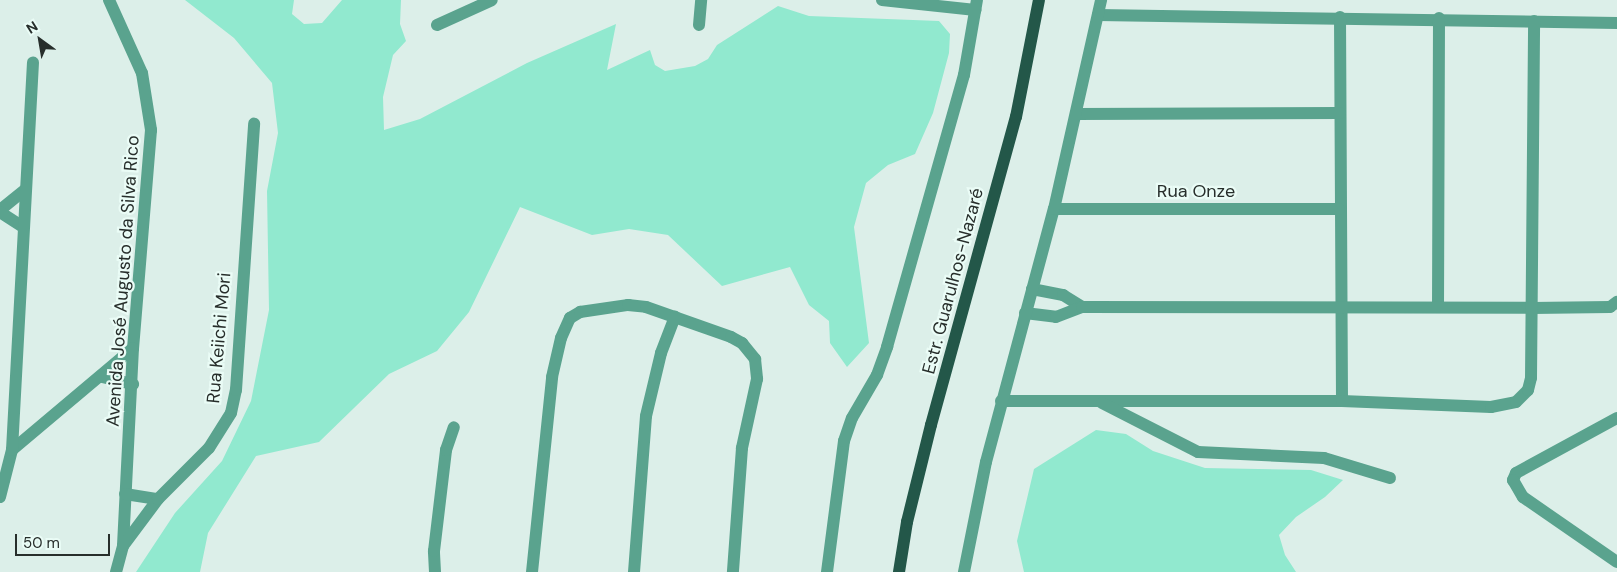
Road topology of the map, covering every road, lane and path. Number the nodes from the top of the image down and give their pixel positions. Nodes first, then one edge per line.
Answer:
1 (109, 0) edge
2 (492, 0) edge
3 (701, 0) edge
4 (882, 0) edge
5 (1039, 0) edge
6 (1101, 0) edge
7 (976, 5) edge
8 (1098, 15) junction
9 (1340, 17) junction
10 (1440, 18) junction
11 (1534, 21) junction
12 (1617, 22) edge
13 (437, 24) dead end
14 (699, 25) dead end
15 (33, 64) dead end
16 (1340, 113) junction
17 (1077, 114) junction
18 (254, 124) dead end
19 (25, 190) junction
20 (1054, 209) junction
21 (1339, 209) junction
22 (0, 211) edge
23 (23, 226) junction
24 (1032, 289) junction
25 (1617, 302) edge
26 (1082, 307) junction
27 (1341, 307) junction
28 (1438, 307) junction
29 (1532, 308) junction
30 (1025, 313) junction
31 (675, 317) junction
32 (133, 348) junction
33 (102, 377) junction
34 (133, 384) junction
35 (1001, 401) junction
36 (1342, 401) junction
37 (1102, 403) junction
38 (1617, 418) edge
39 (454, 426) dead end
40 (12, 450) junction
41 (1390, 478) dead end
42 (125, 494) junction
43 (0, 497) edge
44 (158, 499) junction
45 (123, 546) junction
46 (1617, 562) edge
47 (116, 572) edge
48 (436, 572) edge
49 (532, 572) edge
50 (634, 572) edge
51 (734, 572) edge
52 (827, 572) edge
53 (899, 572) edge
54 (964, 572) edge

1 - 32 street, Avenida José Augusto da Silva Rico
2 - 13 street
3 - 14 street
4 - 7 street
5 - 53 main road, Estr. Guarulhos-Nazaré
6 - 8 street
7 - 52 street
8 - 9 street
8 - 17 street
9 - 10 street
9 - 16 street
10 - 11 street
10 - 28 street
11 - 12 street
11 - 29 street
15 - 19 street
16 - 17 street
16 - 21 street
17 - 20 street
18 - 44 street, Rua Keiichi Mori
19 - 22 street
19 - 23 street
20 - 21 street, Rua Onze
20 - 24 street
21 - 27 street
22 - 23 street
23 - 40 street
24 - 26 street
24 - 30 street
25 - 29 street
26 - 27 street
26 - 30 street
27 - 28 street
27 - 36 street
28 - 29 street
29 - 36 street
30 - 35 street
31 - 49 street
31 - 50 street
31 - 51 street
32 - 33 street
32 - 34 street, Avenida José Augusto da Silva Rico
33 - 34 street
33 - 40 street
34 - 42 street, Avenida José Augusto da Silva Rico
35 - 37 street
35 - 54 street
36 - 37 street
37 - 41 street
38 - 46 street
39 - 48 street
40 - 43 street
42 - 44 street
42 - 45 street, Avenida José Augusto da Silva Rico
44 - 45 street, Rua Keiichi Mori
45 - 47 street, Avenida José Augusto da Silva Rico

